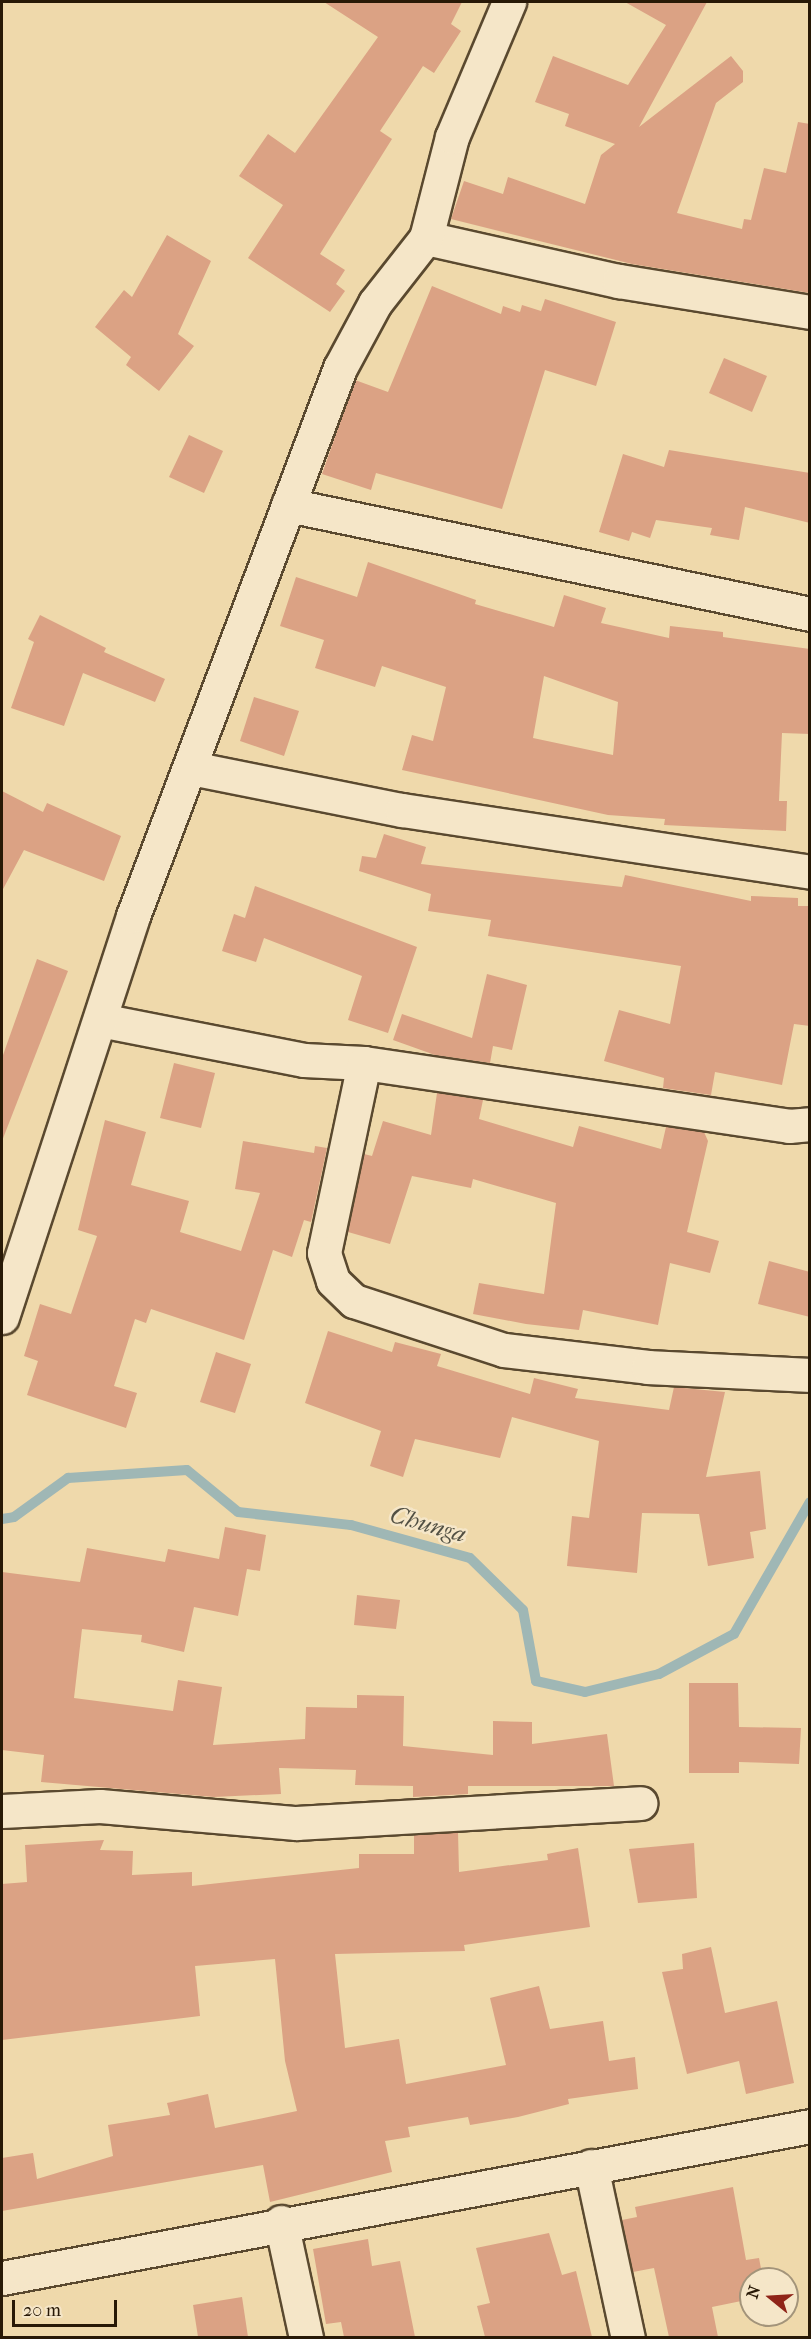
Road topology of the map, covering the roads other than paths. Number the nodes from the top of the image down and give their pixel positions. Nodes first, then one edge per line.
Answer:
1 (509, 2) edge
2 (426, 238) junction
3 (810, 312) edge
4 (288, 505) junction
5 (810, 614) edge
6 (191, 768) junction
7 (810, 872) edge
8 (100, 1020) junction
9 (364, 1063) junction
10 (810, 1124) edge
11 (2, 1317) edge
12 (810, 1375) edge
13 (640, 1803) dead end
14 (2, 1811) edge
15 (810, 2126) edge
16 (591, 2166) junction
17 (281, 2222) junction
18 (2, 2278) edge
19 (306, 2337) edge
20 (628, 2337) edge

1 - 2 street
2 - 3 street
2 - 4 street
4 - 5 street
4 - 6 street
6 - 7 street
6 - 8 street
8 - 9 street
8 - 11 street
9 - 10 street
9 - 12 street
13 - 14 street
15 - 16 street
16 - 17 street
16 - 20 street
17 - 18 street
17 - 19 street

